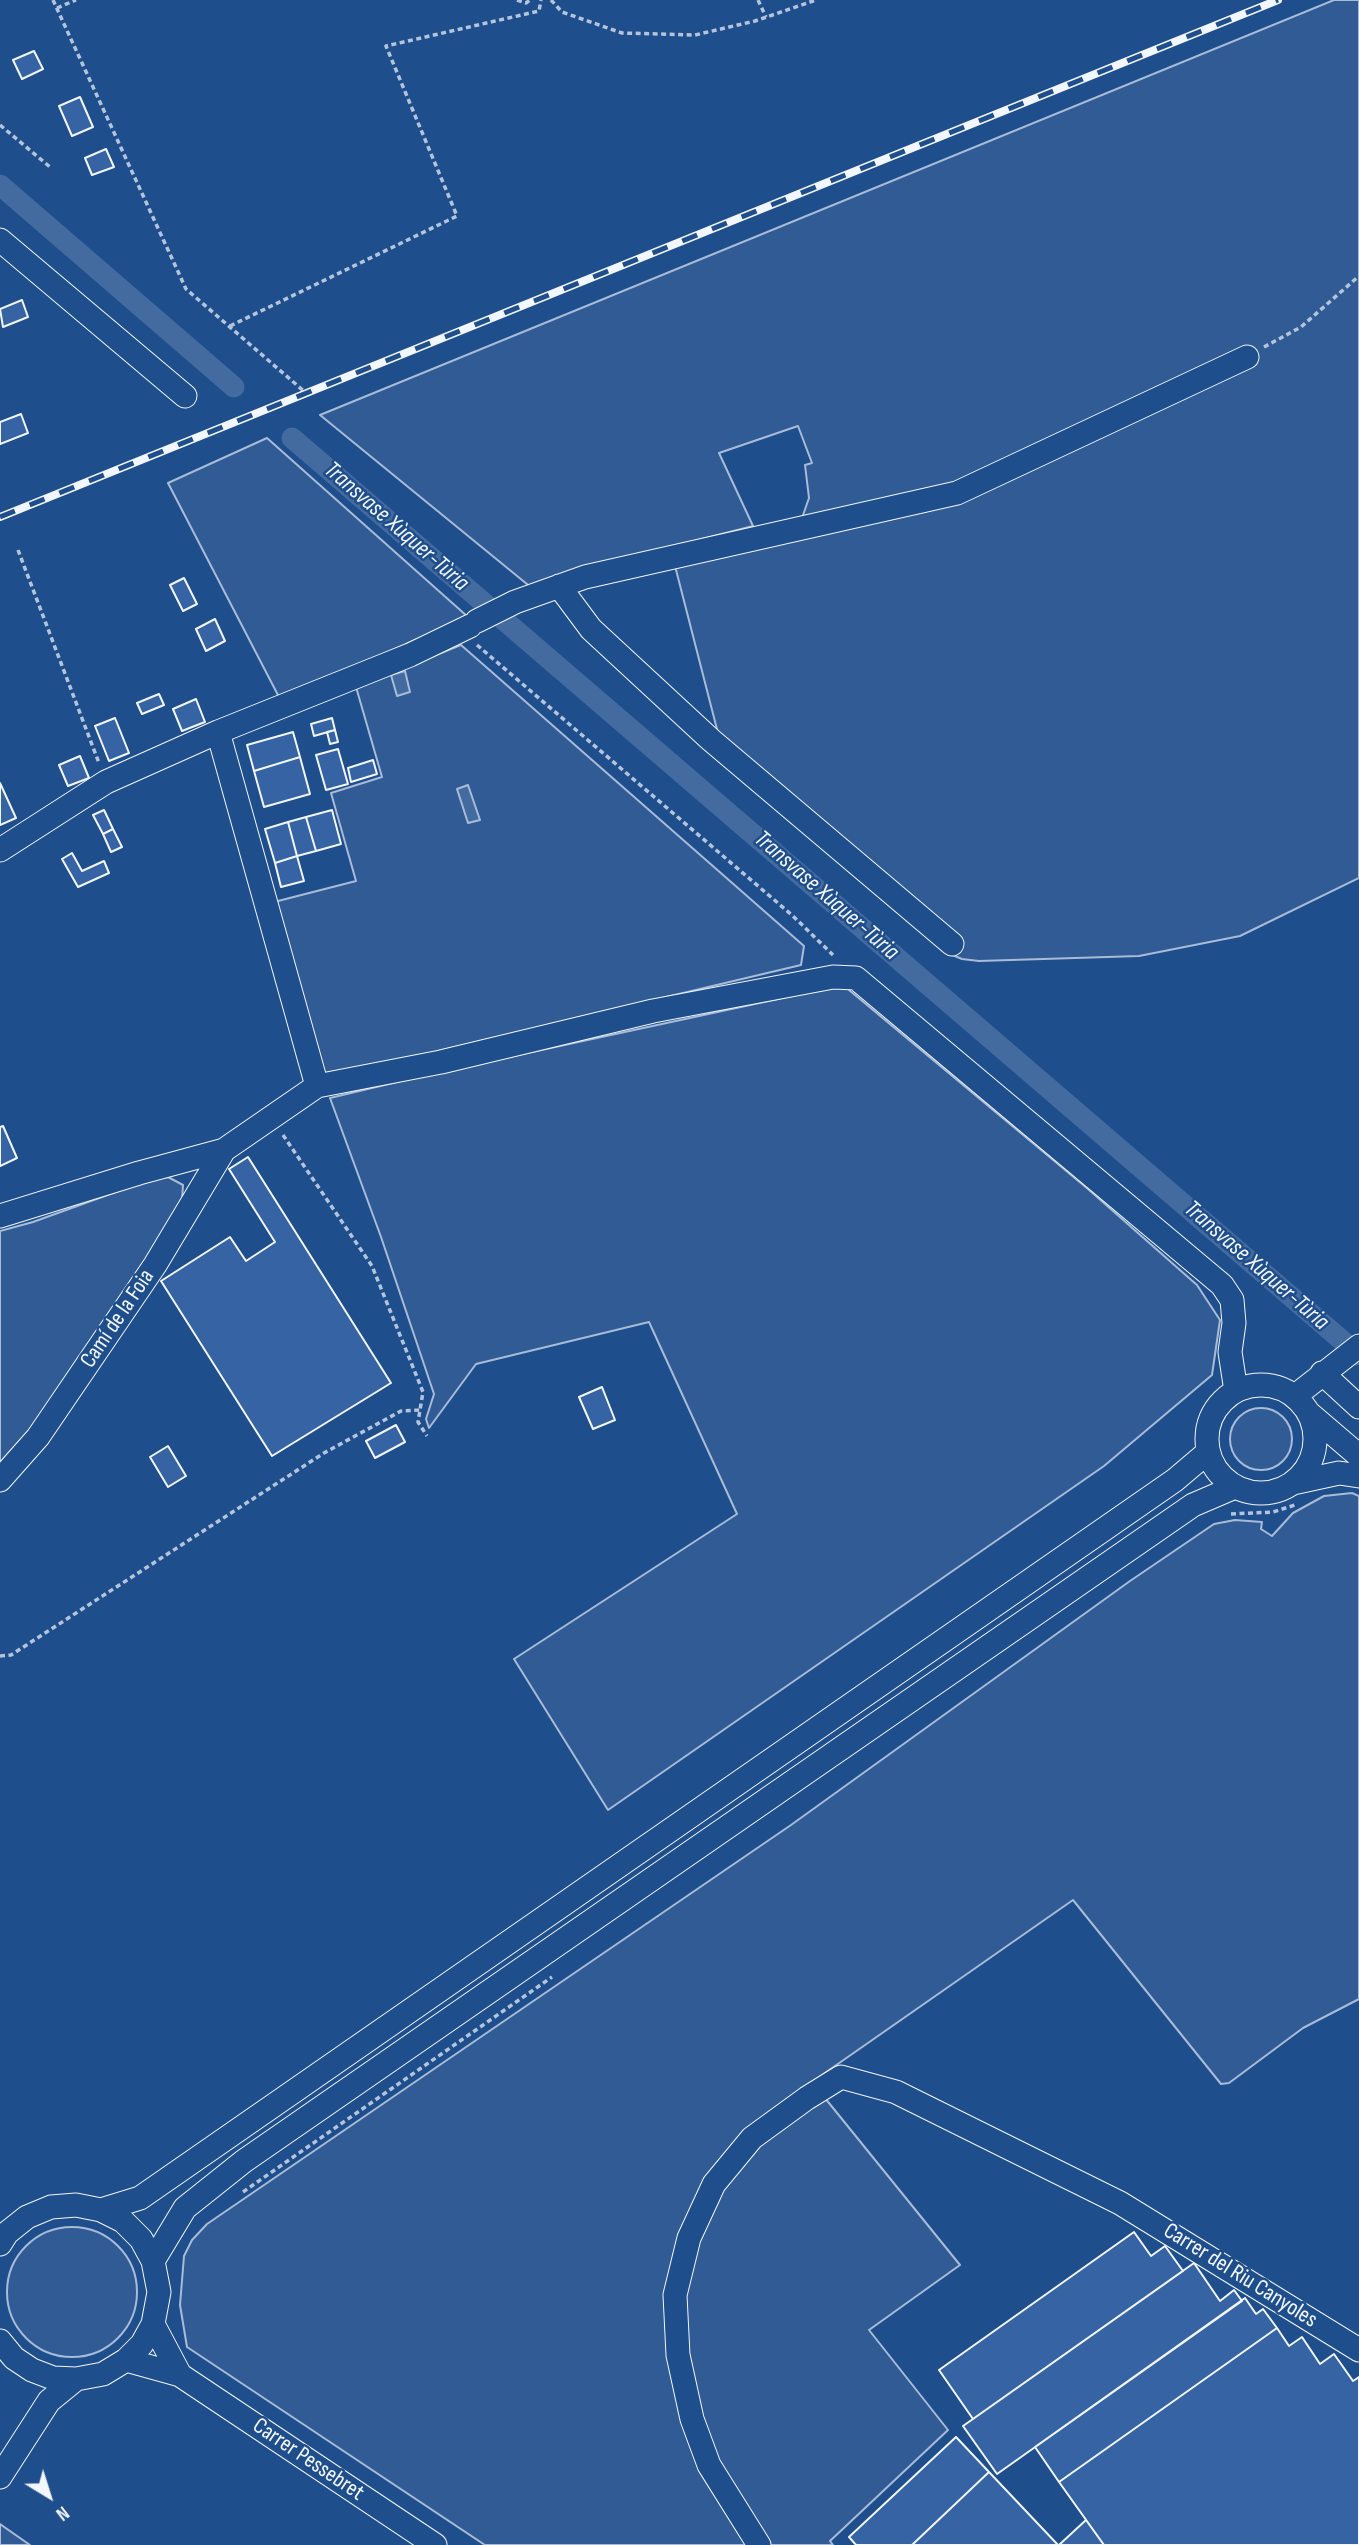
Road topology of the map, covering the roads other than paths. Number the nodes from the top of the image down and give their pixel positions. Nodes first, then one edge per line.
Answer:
1 (0, 240) edge
2 (1247, 357) road end
3 (185, 396) dead end
4 (559, 586) junction
5 (218, 732) junction
6 (0, 850) edge
7 (952, 944) dead end
8 (317, 1086) junction
9 (225, 1150) junction
10 (0, 1216) edge
11 (1359, 1346) edge
12 (1326, 1370) junction
13 (1236, 1391) junction
14 (1295, 1396) junction
15 (1359, 1406) edge
16 (1310, 1414) junction
17 (1208, 1452) junction
18 (1359, 1456) edge
19 (1359, 1476) edge
20 (0, 1480) edge
21 (1236, 1487) junction
22 (1298, 1492) junction
23 (101, 2210) junction
24 (0, 2244) edge
25 (153, 2261) junction
26 (153, 2324) junction
27 (1359, 2350) edge
28 (4, 2351) edge
29 (126, 2360) junction
30 (180, 2375) junction
31 (76, 2379) junction
32 (0, 2477) edge
33 (435, 2545) edge
34 (759, 2545) edge

1 - 3 street
2 - 4 street
4 - 5 street
4 - 7 street
5 - 6 street
5 - 8 street
8 - 9 street
8 - 13 street
9 - 10 street
9 - 20 street, Camí de la Foia
11 - 12 street
12 - 14 street
12 - 15 street
13 - 14 street
13 - 17 street
14 - 16 street
16 - 18 street
16 - 22 street
17 - 21 street
17 - 23 street
19 - 22 street
21 - 22 street
21 - 25 street
23 - 24 street
23 - 25 street
25 - 26 street
26 - 29 street
26 - 30 street, Carrer Pessebret
27 - 34 street, Carrer del Riu Canyoles
28 - 31 street
29 - 30 street, Carrer Pessebret
29 - 31 street
30 - 33 street, Carrer Pessebret
31 - 32 street

